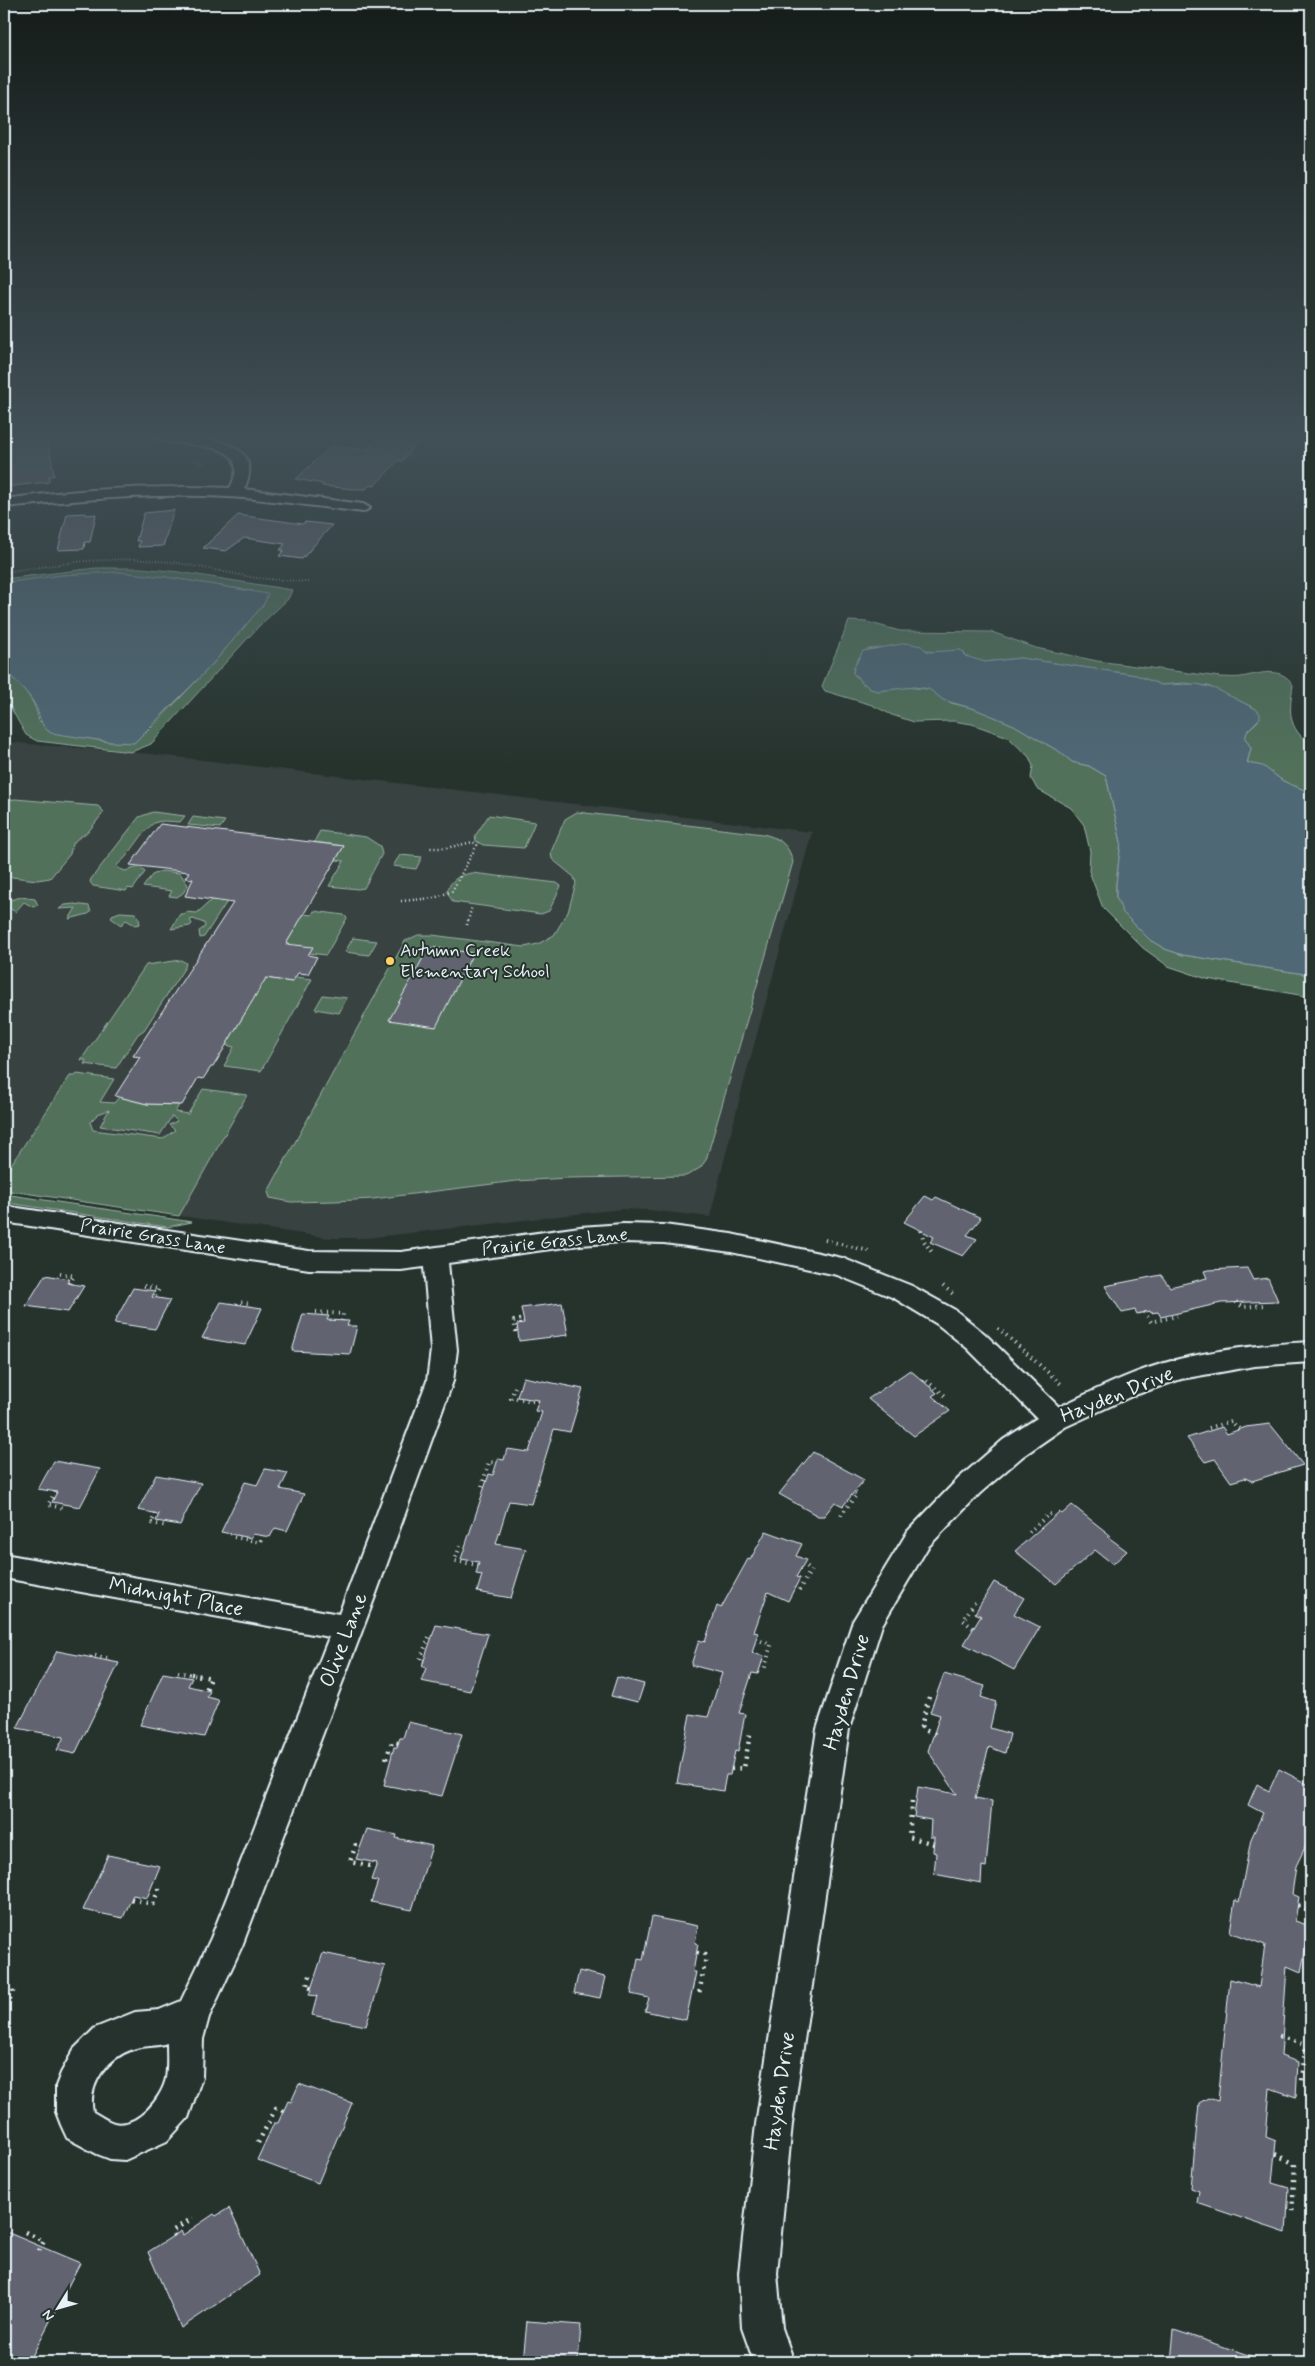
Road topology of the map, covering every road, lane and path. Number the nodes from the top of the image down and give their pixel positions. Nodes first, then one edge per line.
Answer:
1 (4, 572) edge
2 (308, 582) dead end
3 (430, 848) dead end
4 (401, 901) dead end
5 (472, 906) dead end
6 (467, 925) dead end
7 (4, 1214) edge
8 (921, 1231) dead end
9 (934, 1255) dead end
10 (436, 1256) junction
11 (60, 1273) dead end
12 (69, 1284) dead end
13 (144, 1286) dead end
14 (154, 1298) dead end
15 (1236, 1302) dead end
16 (237, 1304) dead end
17 (252, 1304) dead end
18 (1266, 1305) dead end
19 (316, 1312) dead end
20 (1144, 1312) dead end
21 (1177, 1316) dead end
22 (523, 1319) dead end
23 (342, 1321) dead end
24 (516, 1332) dead end
25 (1311, 1352) edge
26 (922, 1381) dead end
27 (515, 1387) dead end
28 (948, 1398) dead end
29 (538, 1402) dead end
30 (1055, 1420) junction
31 (1209, 1428) dead end
32 (1239, 1429) dead end
33 (496, 1463) dead end
34 (482, 1486) dead end
35 (55, 1492) dead end
36 (854, 1492) dead end
37 (64, 1508) dead end
38 (156, 1514) dead end
39 (841, 1515) dead end
40 (1053, 1516) dead end
41 (166, 1526) dead end
42 (1029, 1532) dead end
43 (263, 1536) dead end
44 (234, 1537) dead end
45 (460, 1546) dead end
46 (804, 1564) dead end
47 (478, 1565) dead end
48 (4, 1566) edge
49 (800, 1590) dead end
50 (977, 1599) dead end
51 (348, 1628) junction
52 (973, 1628) dead end
53 (429, 1637) dead end
54 (756, 1639) dead end
55 (91, 1657) dead end
56 (107, 1658) dead end
57 (424, 1661) dead end
58 (764, 1671) dead end
59 (178, 1672) dead end
60 (206, 1690) dead end
61 (929, 1696) dead end
62 (750, 1734) dead end
63 (938, 1734) dead end
64 (398, 1744) dead end
65 (386, 1759) dead end
66 (731, 1769) dead end
67 (912, 1801) dead end
68 (356, 1844) dead end
69 (934, 1844) dead end
70 (376, 1867) dead end
71 (161, 1884) dead end
72 (131, 1899) dead end
73 (1298, 1905) dead end
74 (1311, 1911) edge
75 (697, 1953) dead end
76 (312, 1971) dead end
77 (6, 1988) dead end
78 (311, 1988) dead end
79 (699, 1994) dead end
80 (4, 2013) edge
81 (193, 2013) dead end
82 (1279, 2036) dead end
83 (1302, 2081) dead end
84 (284, 2111) dead end
85 (258, 2143) dead end
86 (1275, 2154) dead end
87 (1292, 2213) dead end
88 (193, 2218) dead end
89 (25, 2232) dead end
90 (174, 2236) dead end
91 (38, 2253) dead end
92 (774, 2362) edge

1 - 2 path
3 - 4 path
5 - 6 path
7 - 10 street, Prairie Grass Lane
8 - 9 path
10 - 30 street, Prairie Grass Lane
10 - 51 street, Olive Lane
11 - 12 path
13 - 14 path
15 - 18 path
16 - 17 path
19 - 23 path
20 - 21 path
22 - 24 path
25 - 30 street, Hayden Drive
26 - 28 path
27 - 29 path
30 - 92 street, Hayden Drive
31 - 32 path
33 - 34 path
35 - 37 path
36 - 39 path
38 - 41 path
40 - 42 path
43 - 44 path
45 - 47 path
46 - 49 path
48 - 51 street, Midnight Place
50 - 52 path
51 - 81 street, Olive Lane
53 - 57 path
54 - 58 path
55 - 56 path
59 - 60 path
61 - 63 path
62 - 66 path
64 - 65 path
67 - 69 path
68 - 70 path
71 - 72 path
73 - 74 path
75 - 79 path
76 - 78 path
77 - 80 path
82 - 83 path
84 - 85 path
86 - 87 path
88 - 90 path
89 - 91 path

